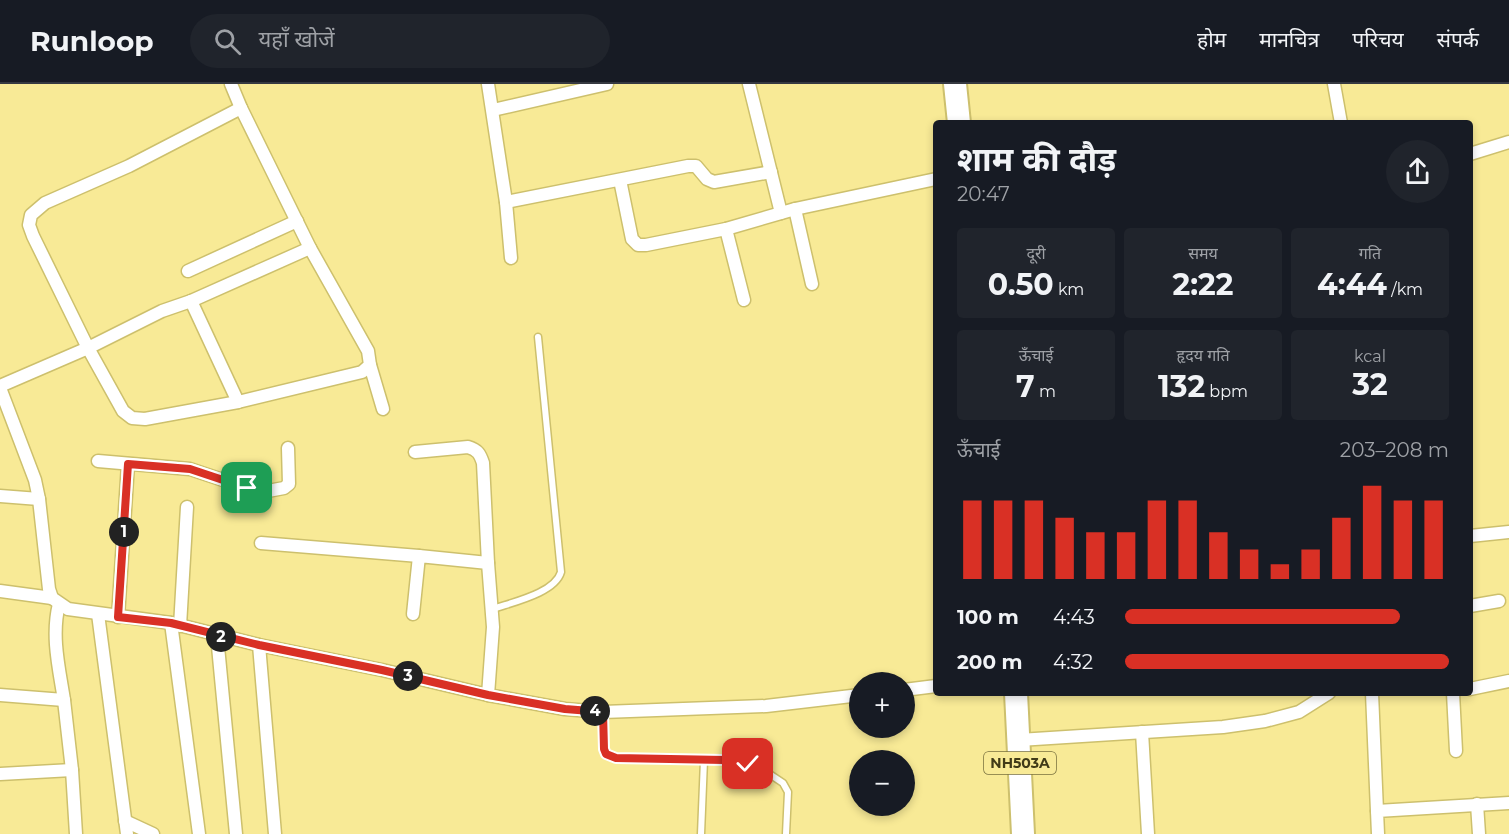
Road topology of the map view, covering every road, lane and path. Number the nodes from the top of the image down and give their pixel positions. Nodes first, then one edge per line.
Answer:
1 (231, 84) edge
2 (488, 84) edge
3 (607, 84) edge
4 (749, 84) edge
5 (955, 84) edge
6 (1334, 84) edge
7 (241, 108) junction
8 (493, 110) junction
9 (959, 120) edge
10 (1340, 120) edge
11 (1509, 142) edge
12 (1473, 153) edge
13 (771, 172) junction
14 (621, 180) junction
15 (933, 180) edge
16 (506, 202) junction
17 (795, 209) junction
18 (781, 213) junction
19 (297, 221) junction
20 (726, 229) junction
21 (310, 248) junction
22 (511, 258) dead end
23 (188, 271) dead end
24 (812, 284) dead end
25 (744, 300) dead end
26 (191, 301) junction
27 (538, 337) dead end
28 (88, 348) junction
29 (370, 364) junction
30 (0, 387) edge
31 (238, 402) junction
32 (383, 409) dead end
33 (288, 448) dead end
34 (415, 452) dead end
35 (99, 461) dead end
36 (128, 464) junction
37 (0, 496) edge
38 (39, 499) junction
39 (187, 507) dead end
40 (1509, 532) edge
41 (1473, 536) edge
42 (261, 543) dead end
43 (419, 556) junction
44 (488, 563) junction
45 (0, 591) edge
46 (56, 601) junction
47 (1499, 601) dead end
48 (1473, 605) edge
49 (493, 609) junction
50 (98, 614) junction
51 (413, 614) dead end
52 (118, 617) junction
53 (176, 624) junction
54 (217, 636) junction
55 (259, 645) junction
56 (1509, 681) edge
57 (933, 686) edge
58 (1473, 688) edge
59 (915, 689) edge
60 (0, 695) edge
61 (488, 695) junction
62 (849, 696) edge
63 (1016, 696) edge
64 (1324, 696) edge
65 (1372, 696) edge
66 (1453, 696) edge
67 (64, 700) junction
68 (603, 712) junction
69 (1142, 732) junction
70 (1019, 740) junction
71 (1456, 751) dead end
72 (704, 760) junction
73 (72, 770) junction
74 (0, 774) edge
75 (1509, 802) edge
76 (1477, 804) junction
77 (1377, 811) junction
78 (125, 821) junction
79 (76, 834) edge
80 (127, 834) edge
81 (153, 834) edge
82 (199, 834) edge
83 (236, 834) edge
84 (275, 834) edge
85 (701, 834) edge
86 (786, 834) edge
87 (1023, 834) edge
88 (1148, 834) edge
89 (1378, 834) edge
90 (1479, 834) edge

1 - 7 street
2 - 8 street
3 - 8 street
4 - 13 street
5 - 9 highway
6 - 10 street
7 - 19 street
7 - 28 street
8 - 16 street
11 - 12 street
13 - 14 street
13 - 18 street
14 - 16 street
14 - 20 street
15 - 17 street
16 - 22 street
17 - 18 street
17 - 24 street
18 - 20 street
19 - 21 street
19 - 23 street
20 - 25 street
21 - 26 street
21 - 29 street
26 - 28 street
26 - 31 street
27 - 49 lane
28 - 30 street
28 - 31 street
29 - 31 street
29 - 32 street
30 - 38 street
33 - 36 street
34 - 44 street
35 - 36 street
36 - 52 street
37 - 38 street
38 - 46 street
39 - 53 street
40 - 41 street
42 - 43 street
43 - 44 street
43 - 51 street
44 - 49 street
45 - 46 street
46 - 50 street
46 - 67 street
47 - 48 street
49 - 61 street
50 - 52 street
50 - 78 street
52 - 53 street
53 - 54 street
53 - 82 street
54 - 55 street
54 - 83 street
55 - 61 street
55 - 84 street
56 - 58 street
57 - 59 street
60 - 67 street
61 - 68 street
62 - 68 street
63 - 70 highway, NH503A
64 - 69 street
65 - 77 street
66 - 71 street
67 - 73 street
68 - 72 lane
69 - 70 street
69 - 88 street
70 - 87 highway, NH503A
72 - 85 lane
72 - 86 lane
73 - 74 street
73 - 79 street
75 - 76 street
76 - 77 street
76 - 90 street
77 - 89 street
78 - 80 street
78 - 81 street

